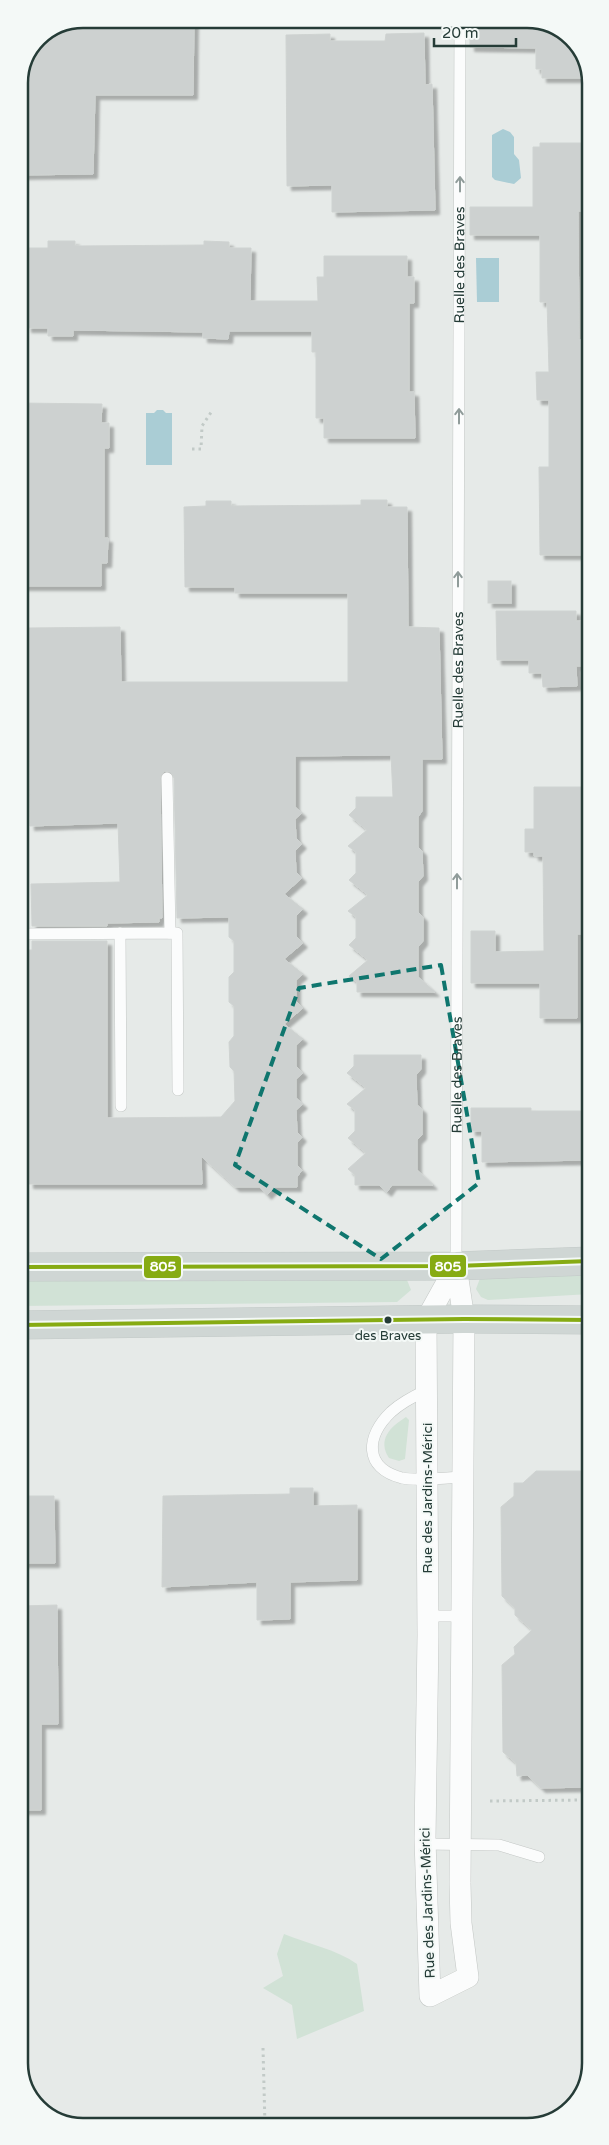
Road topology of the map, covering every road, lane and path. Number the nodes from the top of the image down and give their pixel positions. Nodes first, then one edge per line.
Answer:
1 (460, 28) edge
2 (212, 411) dead end
3 (192, 449) dead end
4 (167, 778) dead end
5 (120, 933) junction
6 (170, 933) junction
7 (27, 934) edge
8 (178, 1090) dead end
9 (121, 1106) dead end
10 (582, 1261) edge
11 (456, 1266) junction
12 (27, 1267) edge
13 (464, 1319) junction
14 (426, 1320) junction
15 (582, 1320) edge
16 (27, 1325) edge
17 (427, 1390) junction
18 (463, 1477) junction
19 (427, 1478) junction
20 (428, 1616) junction
21 (462, 1616) junction
22 (582, 1800) edge
23 (490, 1801) dead end
24 (425, 1844) junction
25 (460, 1844) junction
26 (539, 1857) dead end
27 (263, 2048) dead end
28 (265, 2117) edge

11 -> 1 lane, Ruelle des Braves
2 - 3 path
4 - 6 lane
5 - 6 lane
5 - 7 lane
5 - 9 lane
6 - 8 lane
10 - 11 main road
11 - 12 main road
11 - 13 street, Ruelle des Braves
11 - 14 street, Rue des Jardins-Mérici
13 - 14 main road
13 - 15 main road
13 - 18 street, Rue des Jardins-Mérici
14 - 16 main road
14 - 17 street, Rue des Jardins-Mérici
17 - 19 street, Rue des Jardins-Mérici
17 - 19 lane
18 - 19 lane
18 - 21 street, Rue des Jardins-Mérici
19 - 20 street, Rue des Jardins-Mérici
20 - 21 lane
20 - 24 street, Rue des Jardins-Mérici
21 - 25 street, Rue des Jardins-Mérici
22 - 23 path
24 - 25 lane
24 - 25 street, Rue des Jardins-Mérici
25 - 26 lane
27 - 28 path

